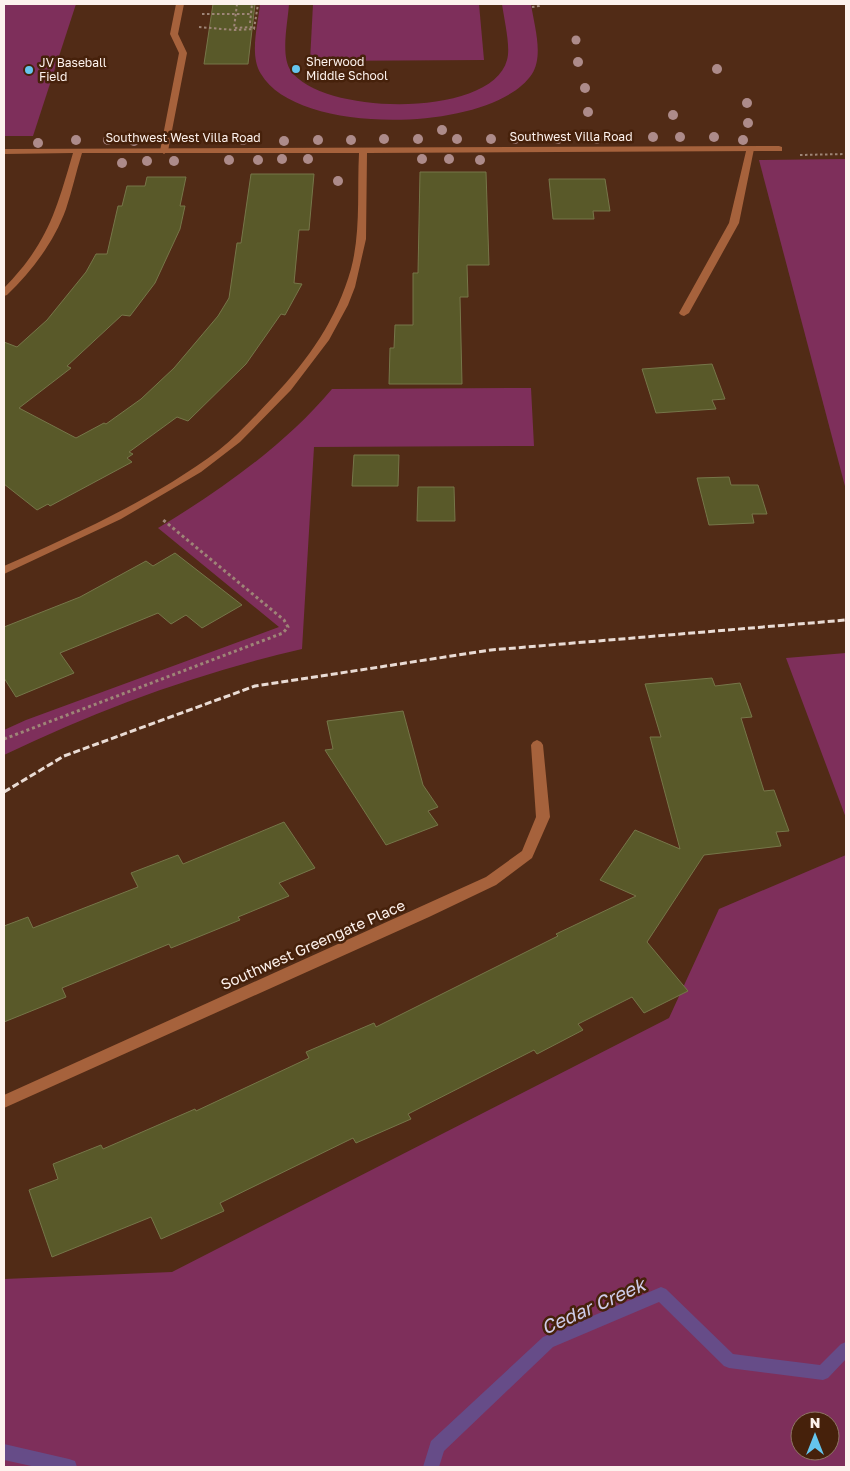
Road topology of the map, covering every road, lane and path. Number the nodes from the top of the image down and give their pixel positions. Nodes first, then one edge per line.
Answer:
1 (180, 4) edge
2 (237, 4) edge
3 (252, 4) edge
4 (258, 4) edge
5 (539, 4) edge
6 (532, 8) dead end
7 (196, 14) dead end
8 (236, 14) junction
9 (251, 14) junction
10 (250, 23) dead end
11 (175, 27) junction
12 (256, 27) junction
13 (750, 149) junction
14 (779, 149) joint
15 (78, 151) junction
16 (164, 151) junction
17 (363, 151) junction
18 (4, 152) edge
19 (846, 154) edge
20 (4, 293) edge
21 (684, 313) dead end
22 (143, 504) junction
23 (4, 570) edge
24 (4, 739) edge
25 (537, 745) dead end
26 (4, 1102) edge

1 - 11 street
2 - 8 path
3 - 9 path
4 - 12 path
5 - 6 path
7 - 8 path
8 - 9 path
8 - 12 path
9 - 10 path
11 - 12 path
11 - 16 street
13 - 14 street, Southwest Villa Road
13 - 17 street, Southwest Villa Road
13 - 21 street
14 - 19 path
15 - 16 street, Southwest West Villa Road
15 - 18 street, Southwest West Villa Road
15 - 20 street
16 - 17 street, Southwest West Villa Road
17 - 22 street
22 - 23 street
22 - 24 path
25 - 26 street, Southwest Greengate Place

